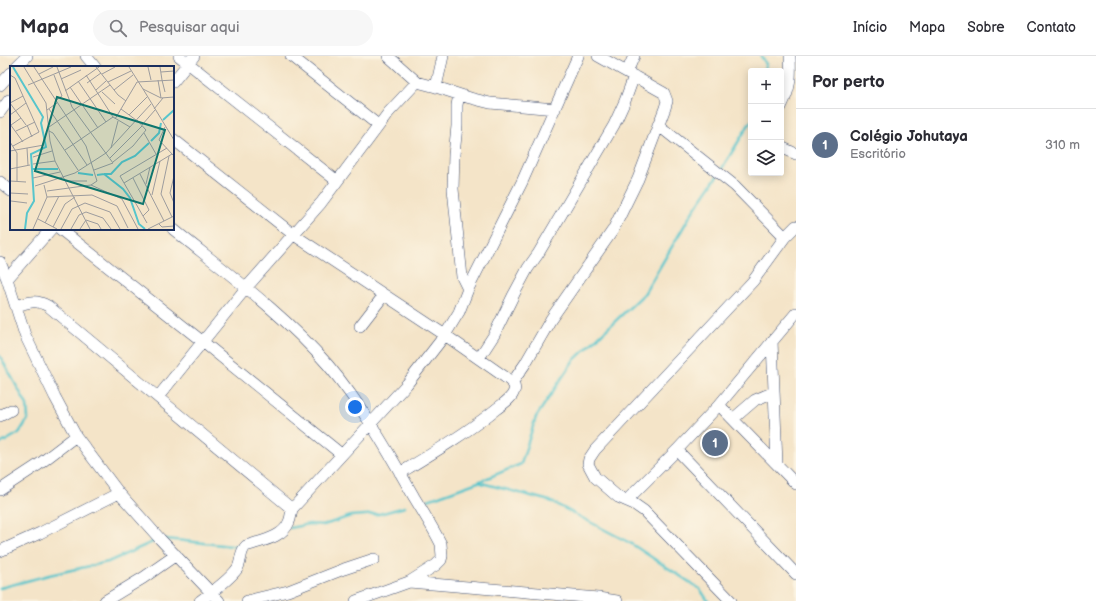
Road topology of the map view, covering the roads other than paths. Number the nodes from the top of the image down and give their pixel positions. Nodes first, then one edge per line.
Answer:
1 (26, 56) edge
2 (86, 56) edge
3 (179, 56) edge
4 (291, 56) edge
5 (388, 56) edge
6 (442, 56) edge
7 (578, 56) edge
8 (598, 56) edge
9 (634, 56) edge
10 (790, 56) edge
11 (191, 60) edge
12 (17, 66) edge
13 (94, 66) edge
14 (10, 74) edge
15 (630, 74) junction
16 (174, 81) edge
17 (417, 82) junction
18 (0, 85) edge
19 (436, 87) junction
20 (0, 92) edge
21 (459, 95) junction
22 (10, 100) edge
23 (782, 104) edge
24 (554, 109) junction
25 (0, 112) edge
26 (658, 125) junction
27 (378, 126) junction
28 (174, 140) edge
29 (784, 148) edge
30 (796, 154) edge
31 (337, 181) junction
32 (0, 182) edge
33 (10, 190) edge
34 (796, 226) edge
35 (50, 230) edge
36 (61, 230) edge
37 (174, 230) edge
38 (294, 235) junction
39 (785, 237) junction
40 (0, 262) edge
41 (7, 279) junction
42 (246, 288) junction
43 (468, 288) junction
44 (384, 295) junction
45 (16, 306) junction
46 (796, 313) edge
47 (360, 326) dead end
48 (445, 335) junction
49 (772, 341) junction
50 (203, 342) junction
51 (478, 358) junction
52 (512, 383) junction
53 (774, 392) junction
54 (158, 397) junction
55 (719, 405) junction
56 (11, 410) dead end
57 (0, 416) edge
58 (733, 418) junction
59 (370, 424) junction
60 (76, 436) junction
61 (676, 450) junction
62 (341, 454) junction
63 (777, 464) junction
64 (400, 473) junction
65 (796, 484) edge
66 (0, 490) edge
67 (119, 493) junction
68 (627, 500) junction
69 (292, 509) junction
70 (0, 551) edge
71 (176, 555) junction
72 (374, 559) dead end
73 (796, 574) edge
74 (409, 582) junction
75 (216, 597) edge
76 (105, 601) edge
77 (200, 601) edge
78 (247, 601) edge
79 (356, 601) edge
80 (617, 601) edge
81 (731, 601) edge

1 - 12 street
2 - 13 street
3 - 11 street
4 - 27 street
5 - 17 street
6 - 19 street
7 - 24 street
8 - 15 street
9 - 15 street
10 - 23 street
11 - 16 street
11 - 31 street
14 - 18 street
15 - 26 street
15 - 51 street
17 - 19 street
17 - 27 street
19 - 21 street
20 - 22 street
21 - 24 street
21 - 43 street
22 - 25 street
24 - 43 street
26 - 39 street
26 - 52 street
27 - 31 street
28 - 38 street
29 - 30 street
31 - 38 street
32 - 33 street
34 - 39 street
35 - 41 street
36 - 50 street
37 - 42 street
38 - 42 street
38 - 44 street
39 - 68 street
40 - 41 street
41 - 45 street
42 - 50 street
42 - 59 street
43 - 48 street
44 - 47 street
44 - 48 street
45 - 54 street
45 - 60 street
46 - 49 street
48 - 51 street
48 - 59 street
49 - 53 street
49 - 55 street
50 - 54 street
50 - 62 street
51 - 52 street
52 - 64 street
53 - 58 street
53 - 63 street
54 - 69 street
55 - 58 street
55 - 61 street
56 - 57 street
58 - 63 street
59 - 62 street
59 - 64 street
60 - 66 street
60 - 67 street
61 - 68 street
61 - 73 street
62 - 69 street
63 - 65 street
64 - 74 street
67 - 70 street
67 - 71 street
68 - 81 street
69 - 75 street
71 - 75 street
71 - 76 street
72 - 78 street
74 - 79 street
74 - 80 street
75 - 77 street

